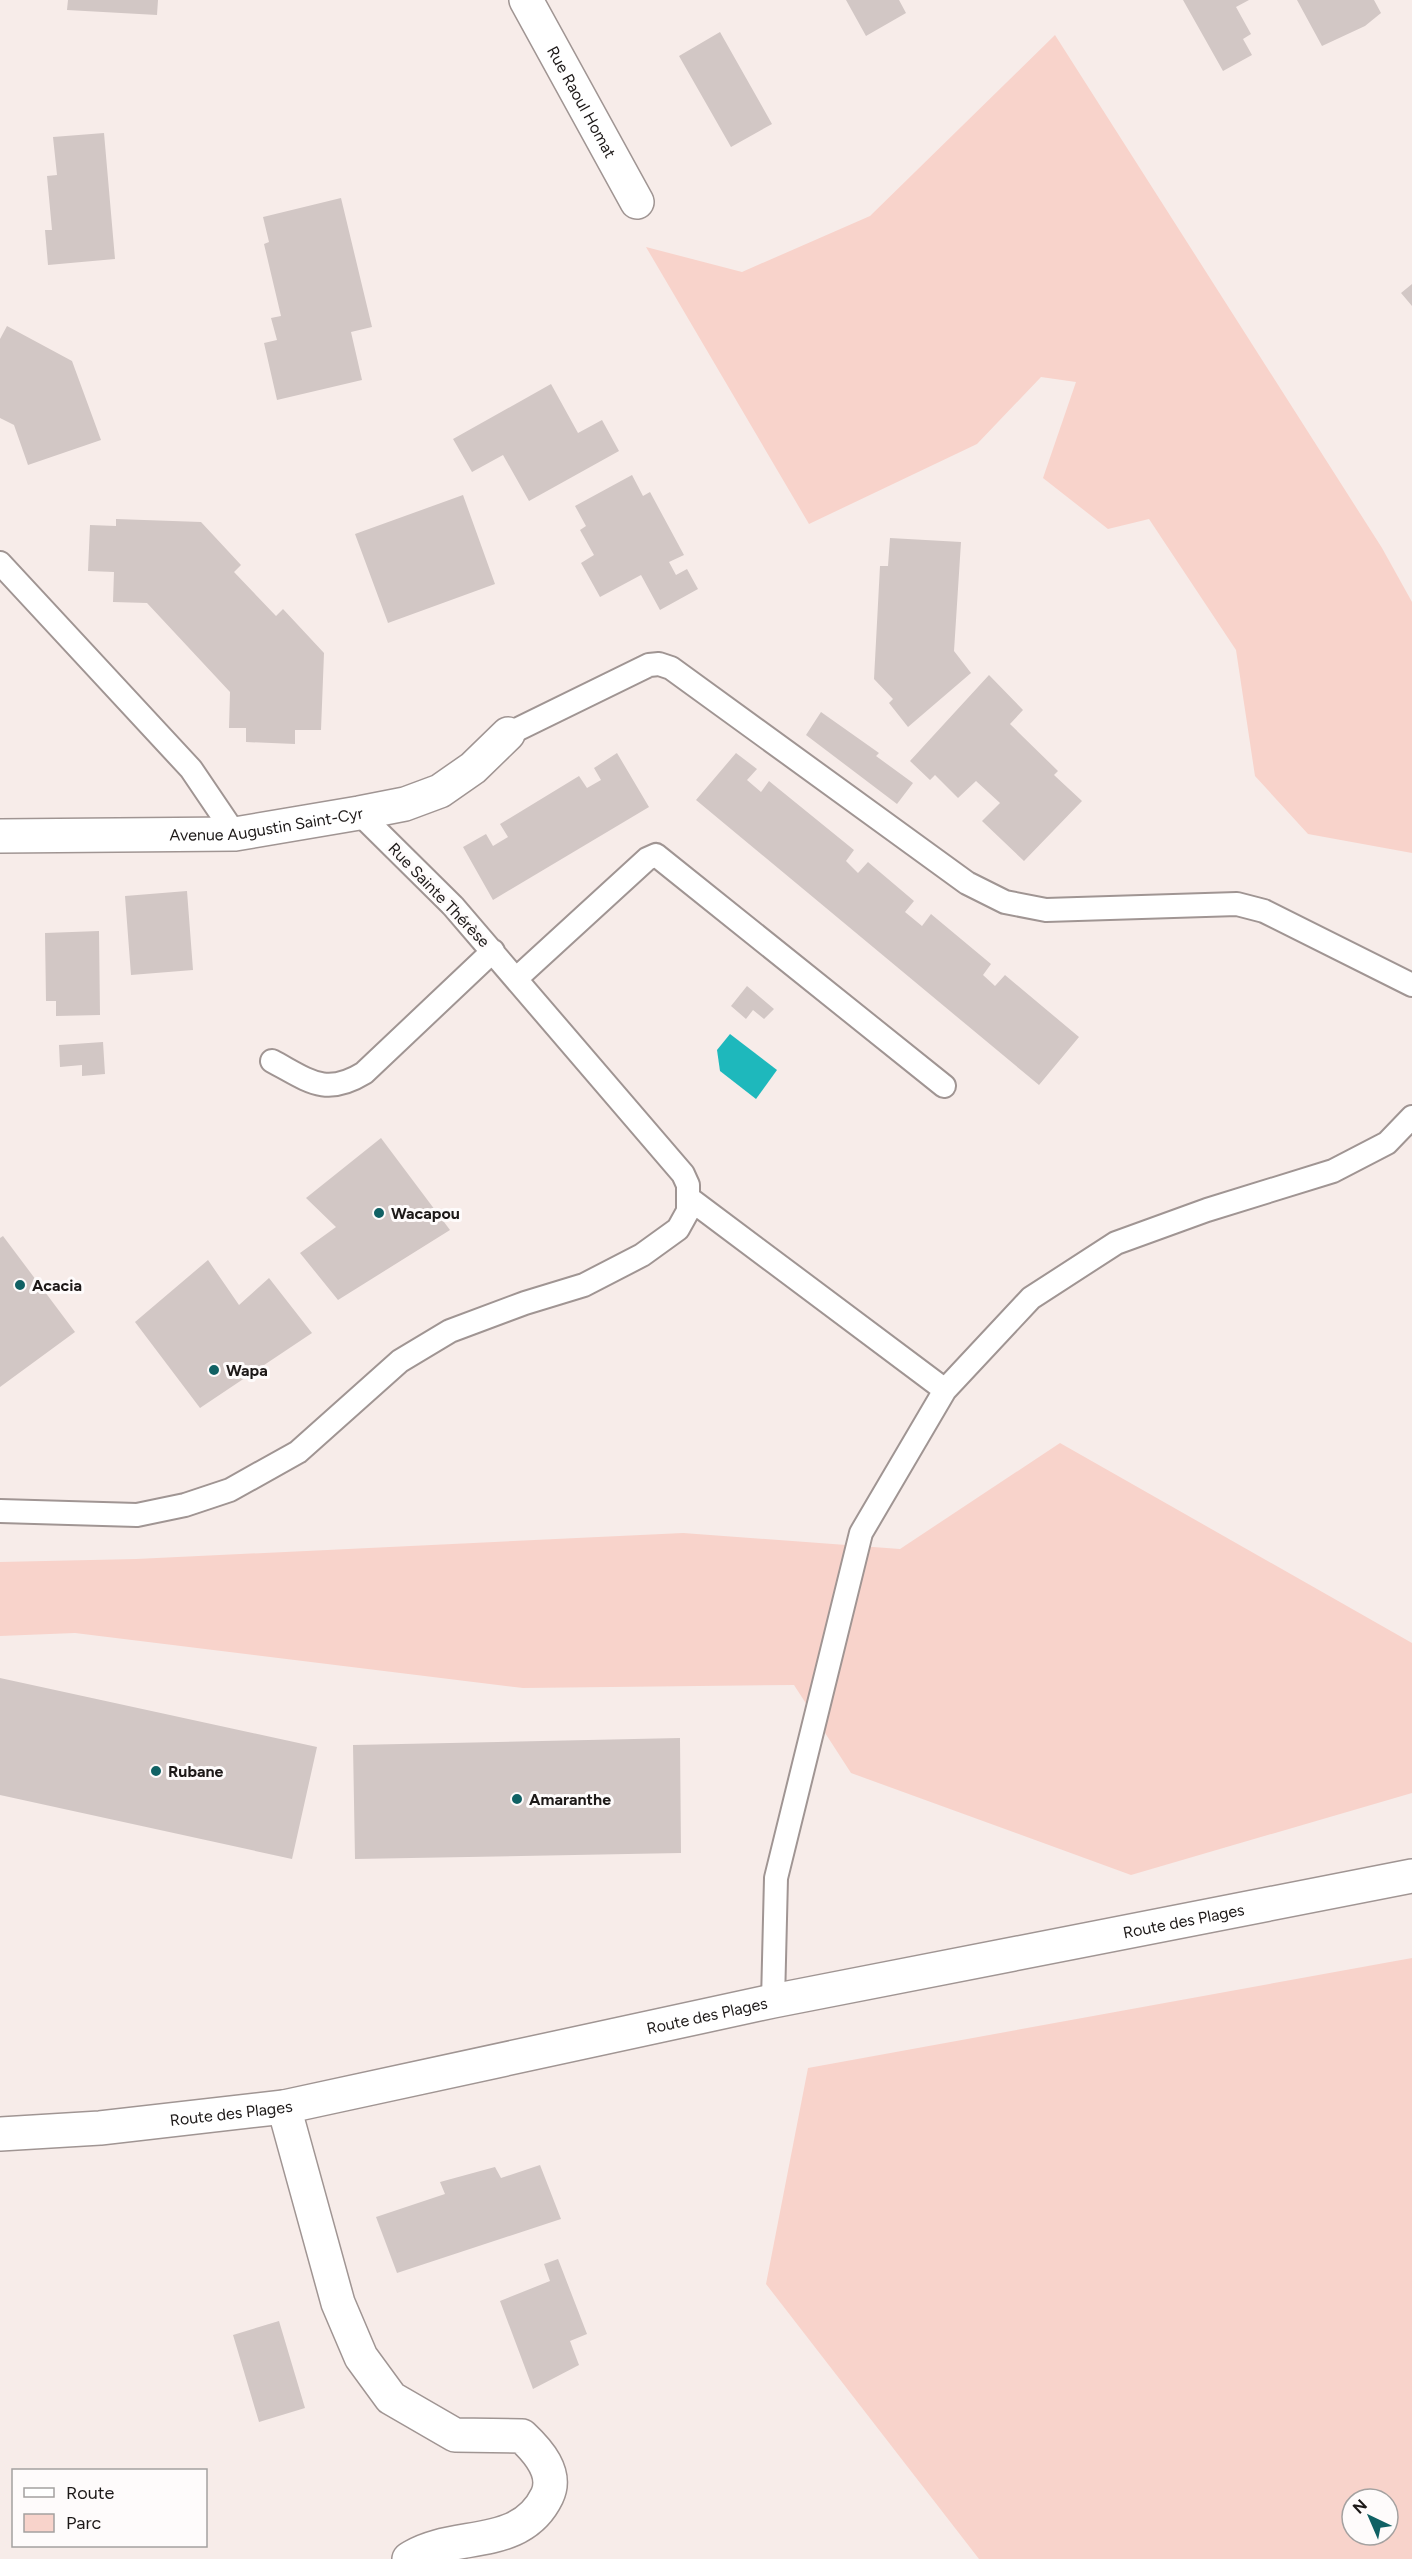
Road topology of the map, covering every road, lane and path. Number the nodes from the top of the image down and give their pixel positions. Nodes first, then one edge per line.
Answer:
1 (526, 0) edge
2 (638, 202) dead end
3 (0, 563) edge
4 (508, 734) joint
5 (359, 813) junction
6 (235, 834) junction
7 (0, 836) edge
8 (493, 951) junction
9 (517, 978) junction
10 (1412, 985) edge
11 (272, 1061) dead end
12 (944, 1086) dead end
13 (1412, 1118) edge
14 (690, 1199) junction
15 (945, 1390) junction
16 (0, 1511) edge
17 (1412, 1876) edge
18 (773, 2001) junction
19 (284, 2107) junction
20 (0, 2134) edge
21 (410, 2559) edge

1 - 2 street, Rue Raoul Homat
3 - 6 lane
4 - 5 street, Avenue Augustin Saint-Cyr
4 - 10 lane
5 - 6 street, Avenue Augustin Saint-Cyr
5 - 8 lane, Rue Sainte Thérèse
6 - 7 street, Avenue Augustin Saint-Cyr
8 - 9 lane, Rue Sainte Thérèse
8 - 11 lane
9 - 12 lane
9 - 14 lane, Rue Sainte Thérèse
13 - 15 lane
14 - 15 lane
14 - 16 lane
15 - 18 lane
17 - 18 street, Route des Plages
18 - 19 street, Route des Plages
19 - 20 street, Route des Plages
19 - 21 street

